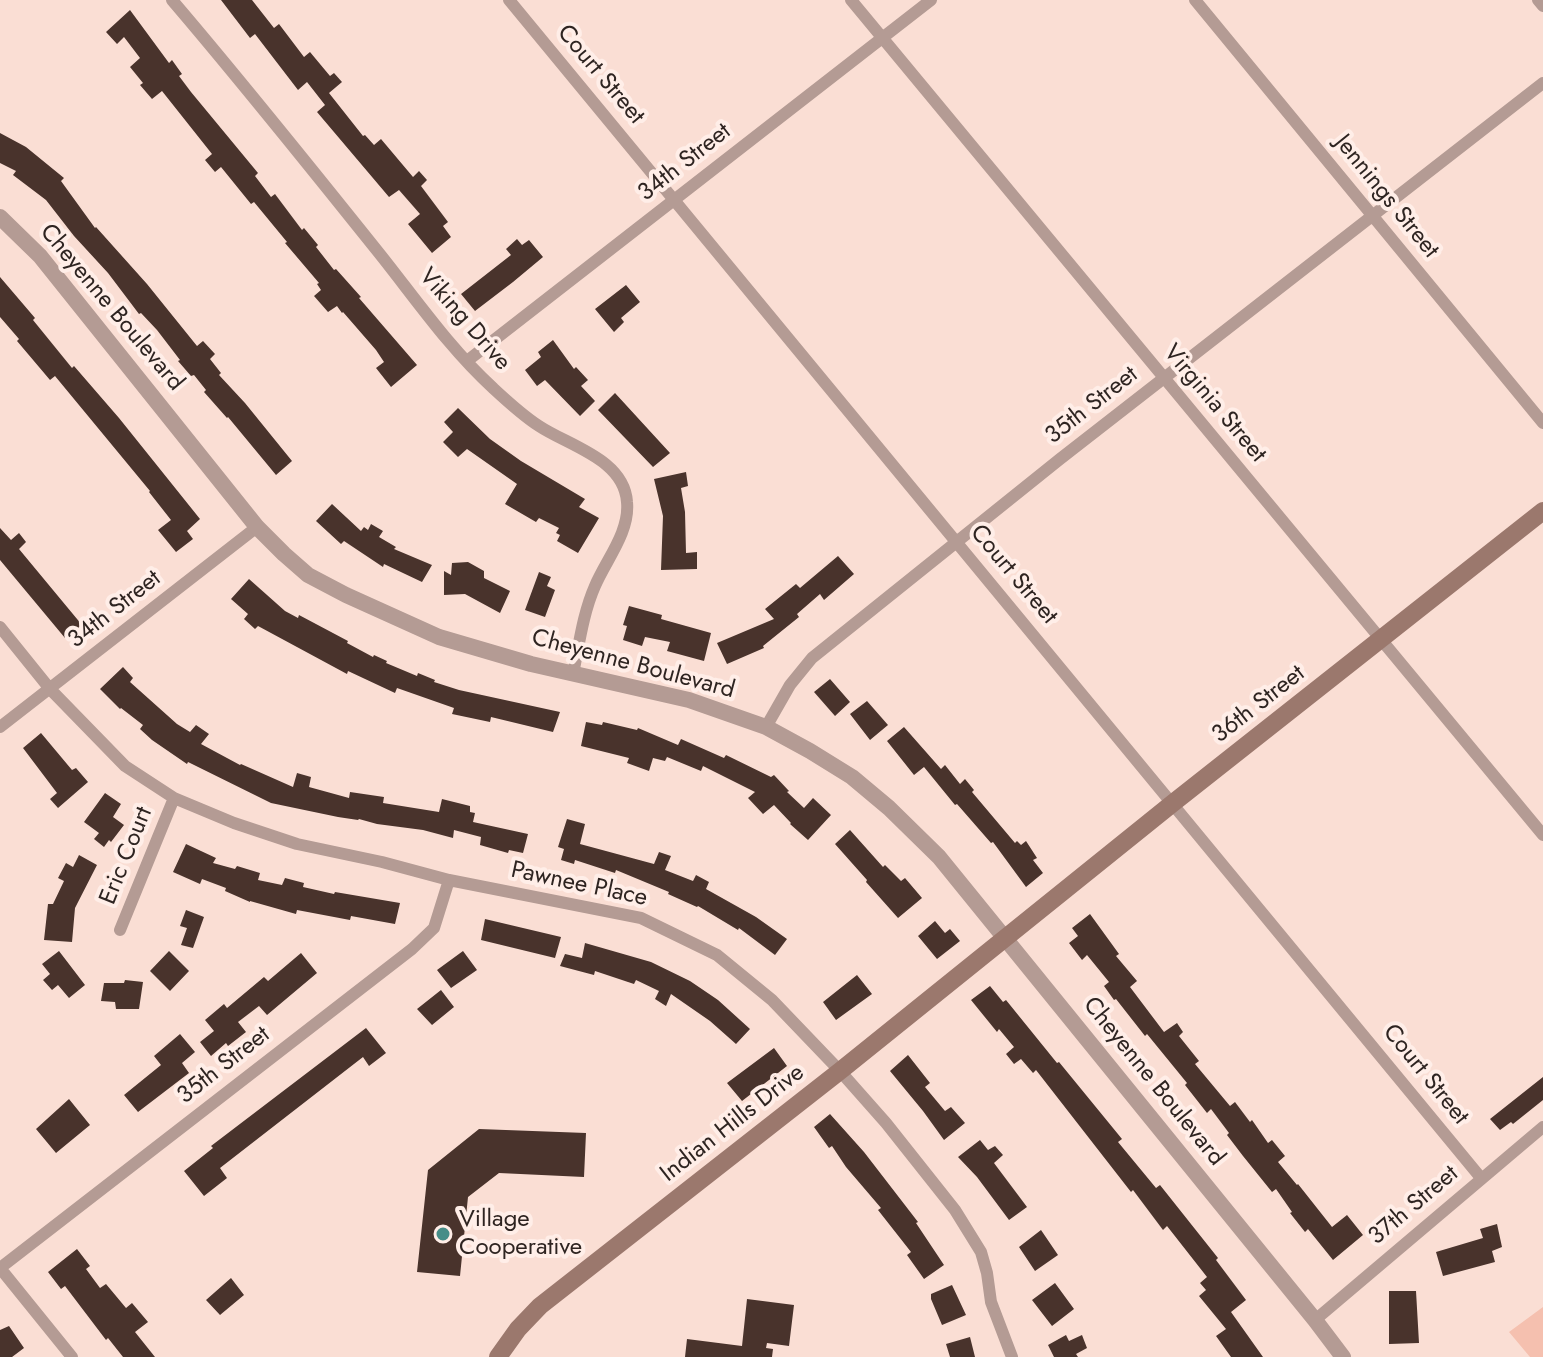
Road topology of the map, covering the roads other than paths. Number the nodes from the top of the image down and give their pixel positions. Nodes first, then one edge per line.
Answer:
1 (172, 0) edge
2 (509, 0) edge
3 (851, 0) edge
4 (931, 0) edge
5 (1195, 0) edge
6 (1538, 0) edge
7 (1543, 6) edge
8 (883, 39) junction
9 (1543, 83) edge
10 (675, 200) junction
11 (1372, 215) junction
12 (0, 217) edge
13 (467, 361) junction
14 (1164, 378) junction
15 (1543, 423) edge
16 (1543, 511) edge
17 (257, 527) junction
18 (956, 541) junction
19 (0, 627) edge
20 (1380, 640) junction
21 (573, 674) junction
22 (50, 689) junction
23 (0, 727) edge
24 (766, 727) junction
25 (174, 798) junction
26 (1173, 803) junction
27 (1543, 835) edge
28 (449, 880) junction
29 (120, 930) dead end
30 (1005, 937) junction
31 (840, 1071) junction
32 (1543, 1127) edge
33 (1481, 1178) junction
34 (0, 1268) edge
35 (1315, 1320) junction
36 (72, 1357) edge
37 (498, 1357) edge
38 (1012, 1357) edge
39 (1343, 1357) edge

1 - 13 street, Viking Drive
2 - 10 street, Court Street
3 - 8 street, Virginia Street
4 - 8 street, 34th Street
5 - 11 street, Jennings Street
6 - 7 street
8 - 10 street, 34th Street
8 - 14 street, Virginia Street
9 - 11 street, 35th Street
10 - 13 street, 34th Street
10 - 18 street, Court Street
11 - 14 street, 35th Street
11 - 15 street, Jennings Street
12 - 17 street, Cheyenne Boulevard
13 - 21 street, Viking Drive
14 - 18 street, 35th Street
14 - 20 street, Virginia Street
16 - 20 main road, 36th Street
17 - 21 street, Cheyenne Boulevard
17 - 22 street, 34th Street
18 - 24 street, 35th Street
18 - 26 street, Court Street
19 - 22 street, Pawnee Place
20 - 26 main road, 36th Street
20 - 27 street, Virginia Street
21 - 24 street, Cheyenne Boulevard
22 - 23 street, 34th Street
22 - 25 street, Pawnee Place
24 - 30 street, Cheyenne Boulevard
25 - 28 street, Pawnee Place
25 - 29 street, Eric Court
26 - 30 main road, 36th Street
26 - 33 street, Court Street
28 - 31 street, Pawnee Place
28 - 34 street, 35th Street
30 - 31 main road, Indian Hills Drive
30 - 35 street, Cheyenne Boulevard
31 - 37 main road, Indian Hills Drive
31 - 38 street, Pawnee Place
32 - 33 street, 37th Street
33 - 35 street, 37th Street
34 - 36 street
35 - 39 street, Cheyenne Boulevard

